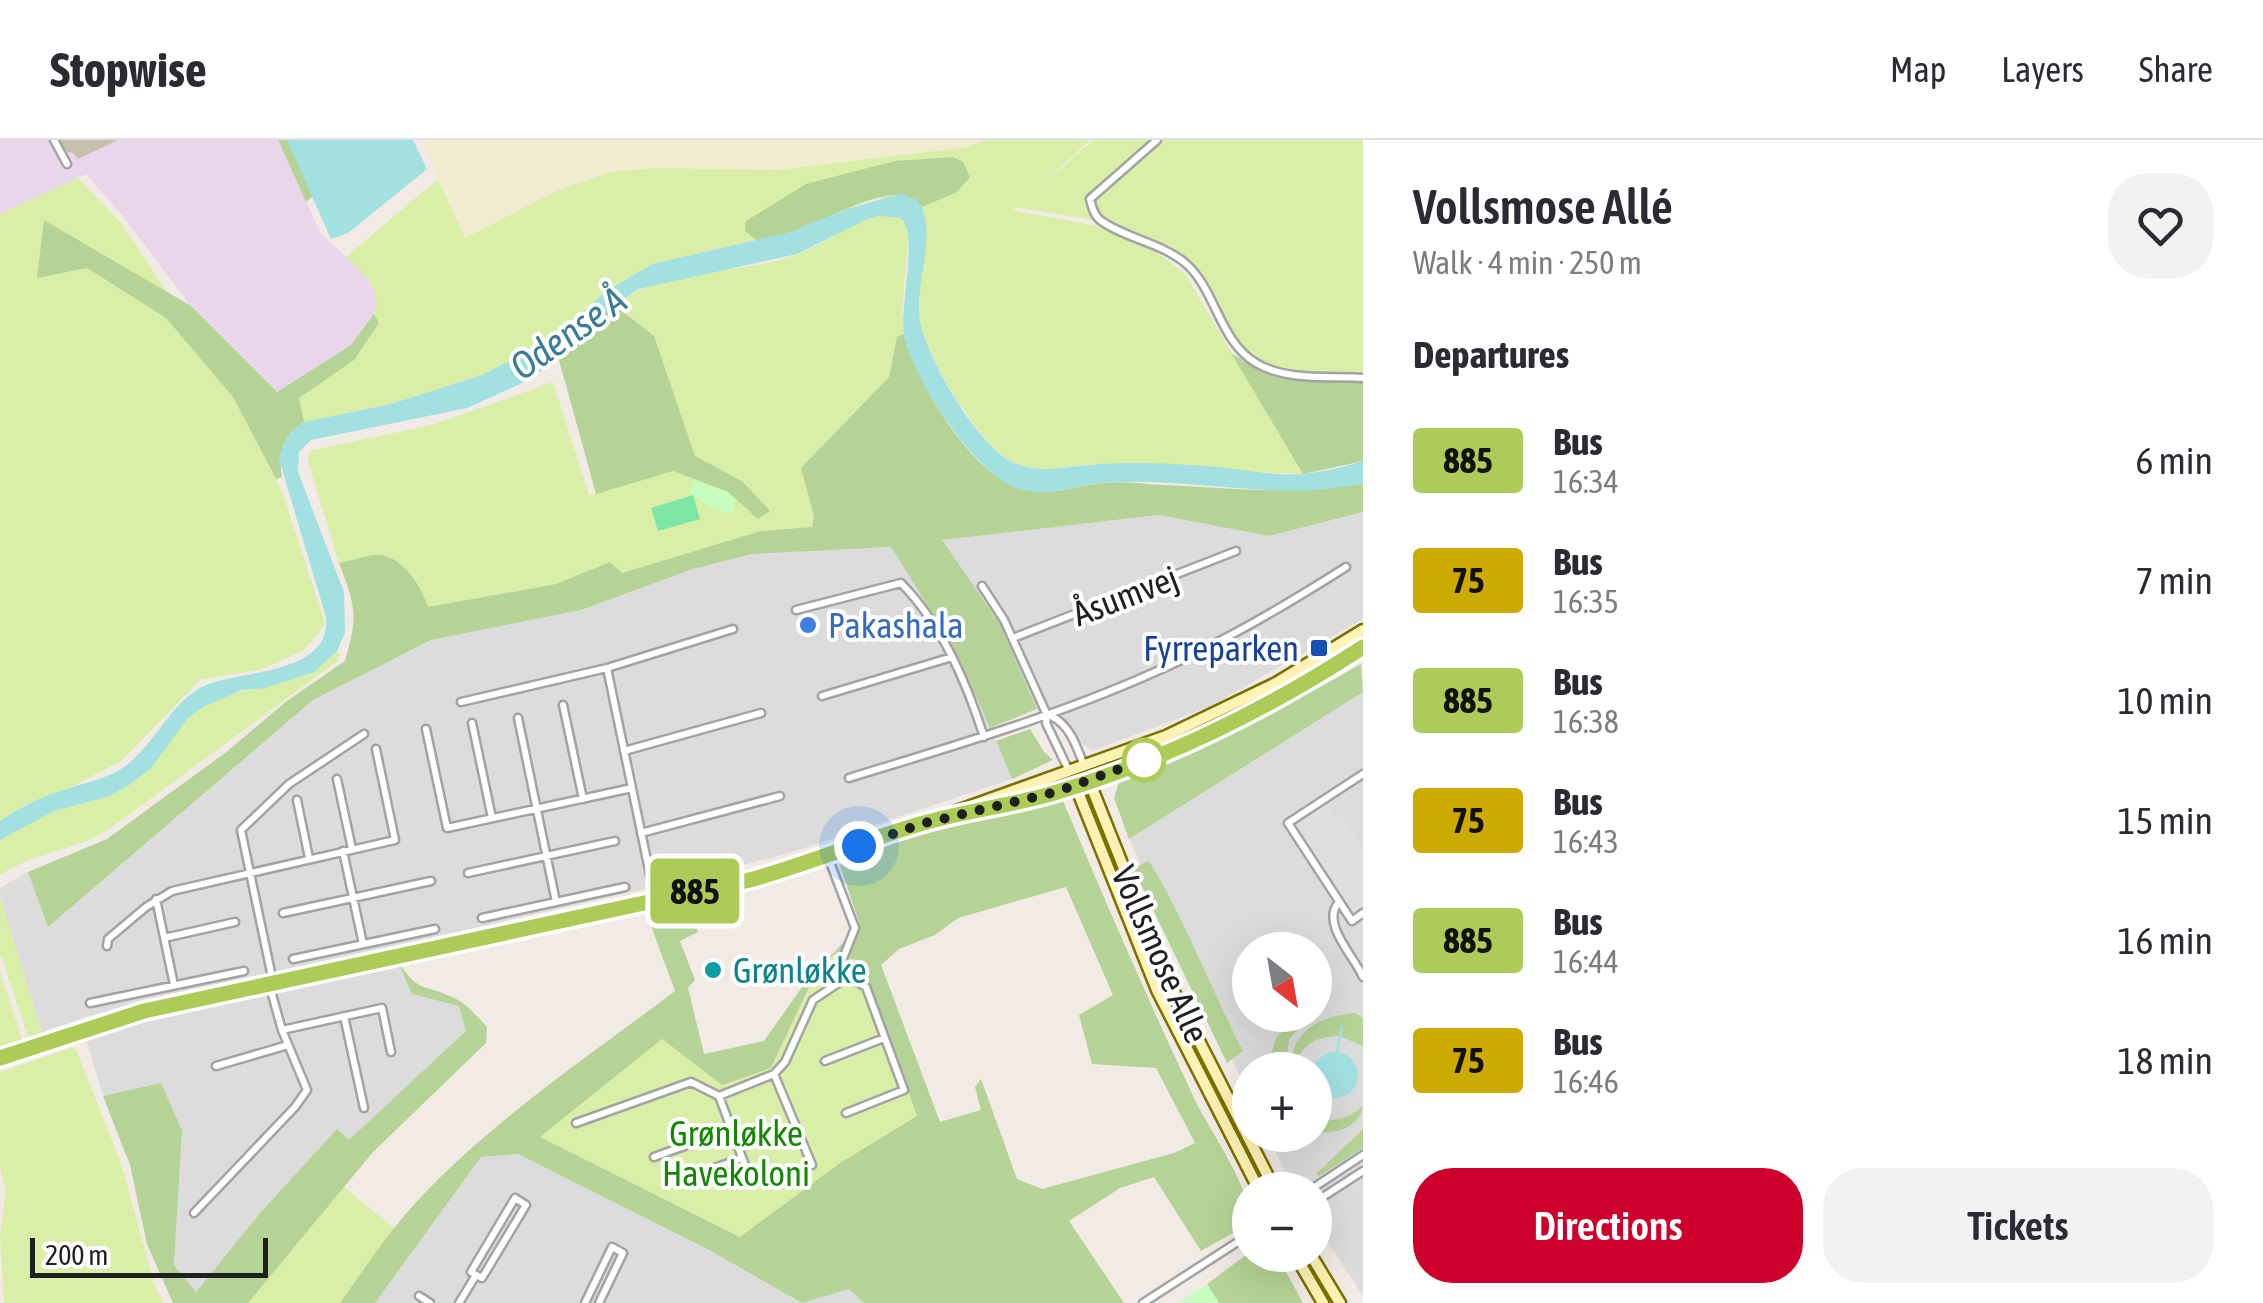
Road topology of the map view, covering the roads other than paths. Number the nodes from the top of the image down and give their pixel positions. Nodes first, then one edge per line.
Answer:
1 (54, 140) edge
2 (1157, 140) edge
3 (68, 164) dead end
4 (1363, 378) edge
5 (1236, 551) dead end
6 (1346, 567) dead end
7 (982, 586) dead end
8 (796, 610) dead end
9 (734, 629) dead end
10 (1363, 631) edge
11 (1013, 638) junction
12 (1363, 647) edge
13 (952, 657) junction
14 (606, 668) junction
15 (822, 696) dead end
16 (460, 702) dead end
17 (563, 705) dead end
18 (760, 712) dead end
19 (1047, 715) junction
20 (518, 718) dead end
21 (472, 723) dead end
22 (426, 729) dead end
23 (364, 734) dead end
24 (984, 737) junction
25 (376, 749) dead end
26 (624, 750) junction
27 (1085, 767) junction
28 (1070, 772) junction
29 (1363, 774) edge
30 (337, 778) dead end
31 (849, 778) dead end
32 (1090, 780) junction
33 (1075, 786) junction
34 (632, 788) junction
35 (780, 796) dead end
36 (583, 798) junction
37 (296, 800) dead end
38 (537, 809) junction
39 (492, 818) junction
40 (921, 824) junction
41 (641, 833) junction
42 (615, 841) dead end
43 (347, 850) junction
44 (546, 856) junction
45 (309, 858) junction
46 (828, 858) junction
47 (249, 872) junction
48 (468, 873) dead end
49 (431, 881) dead end
50 (625, 887) dead end
51 (352, 898) junction
52 (156, 899) junction
53 (655, 899) junction
54 (556, 902) junction
55 (1340, 902) junction
56 (283, 912) dead end
57 (1363, 913) edge
58 (482, 918) dead end
59 (235, 922) dead end
60 (436, 928) dead end
61 (164, 938) junction
62 (362, 944) junction
63 (107, 946) dead end
64 (293, 959) dead end
65 (244, 970) dead end
66 (838, 970) junction
67 (1363, 977) edge
68 (271, 983) junction
69 (174, 985) junction
70 (90, 1002) dead end
71 (344, 1016) junction
72 (282, 1030) junction
73 (884, 1038) junction
74 (288, 1045) junction
75 (391, 1052) dead end
76 (0, 1058) edge
77 (824, 1060) dead end
78 (216, 1066) dead end
79 (774, 1074) junction
80 (719, 1096) junction
81 (364, 1108) dead end
82 (846, 1113) dead end
83 (576, 1123) dead end
84 (731, 1129) junction
85 (1363, 1155) edge
86 (654, 1157) dead end
87 (742, 1158) junction
88 (812, 1165) dead end
89 (1250, 1172) edge
90 (1266, 1172) edge
91 (1363, 1172) edge
92 (1332, 1175) edge
93 (686, 1179) dead end
94 (752, 1184) dead end
95 (1332, 1191) edge
96 (194, 1213) dead end
97 (1232, 1246) edge
98 (1305, 1272) edge
99 (1322, 1272) edge
100 (476, 1275) junction
101 (459, 1303) edge
102 (585, 1303) edge
103 (598, 1303) edge
104 (1142, 1303) edge
105 (1323, 1303) edge
106 (1340, 1303) edge

1 - 3 street
2 - 4 street
5 - 11 street, Åsumvej
6 - 19 street
7 - 11 street
8 - 13 street
9 - 14 street
10 - 27 street
11 - 19 street
12 - 32 street
13 - 15 street
13 - 24 street
14 - 16 street
14 - 26 street
17 - 36 street
18 - 26 street
19 - 24 street
19 - 27 street
19 - 28 street
20 - 38 street
21 - 39 street
22 - 39 street
23 - 47 street
24 - 31 street
25 - 43 street
26 - 34 street
27 - 28 street
27 - 32 street, Vollsmose Alle
28 - 33 street, Vollsmose Alle
28 - 40 street
29 - 55 street
30 - 43 street
32 - 33 street
32 - 90 street, Vollsmose Alle
33 - 40 street
33 - 89 street, Vollsmose Alle
34 - 36 street
34 - 41 street
35 - 41 street
36 - 38 street
37 - 45 street
38 - 39 street
38 - 44 street
40 - 46 street
41 - 53 street
42 - 44 street
43 - 45 street
43 - 51 street
44 - 48 street
44 - 54 street
45 - 47 street
46 - 53 street
46 - 66 street
47 - 52 street
47 - 68 street
49 - 51 street
50 - 54 street
51 - 56 street
51 - 62 street
52 - 61 street
52 - 63 street
53 - 68 street
54 - 58 street
55 - 57 street
55 - 67 street
59 - 61 street
60 - 62 street
61 - 69 street
62 - 64 street
65 - 69 street
66 - 73 street
66 - 79 street
68 - 72 street
68 - 76 street
69 - 70 street
71 - 72 street
71 - 75 street
71 - 81 street
72 - 74 street
73 - 77 street
73 - 82 street
74 - 78 street
74 - 96 street
79 - 80 street
79 - 88 street
80 - 83 street
80 - 84 street
84 - 86 street
84 - 87 street
85 - 92 street
87 - 93 street
87 - 94 street
91 - 95 street
97 - 104 street
98 - 105 street
99 - 106 street
100 - 100 street
100 - 101 street
102 - 103 street

